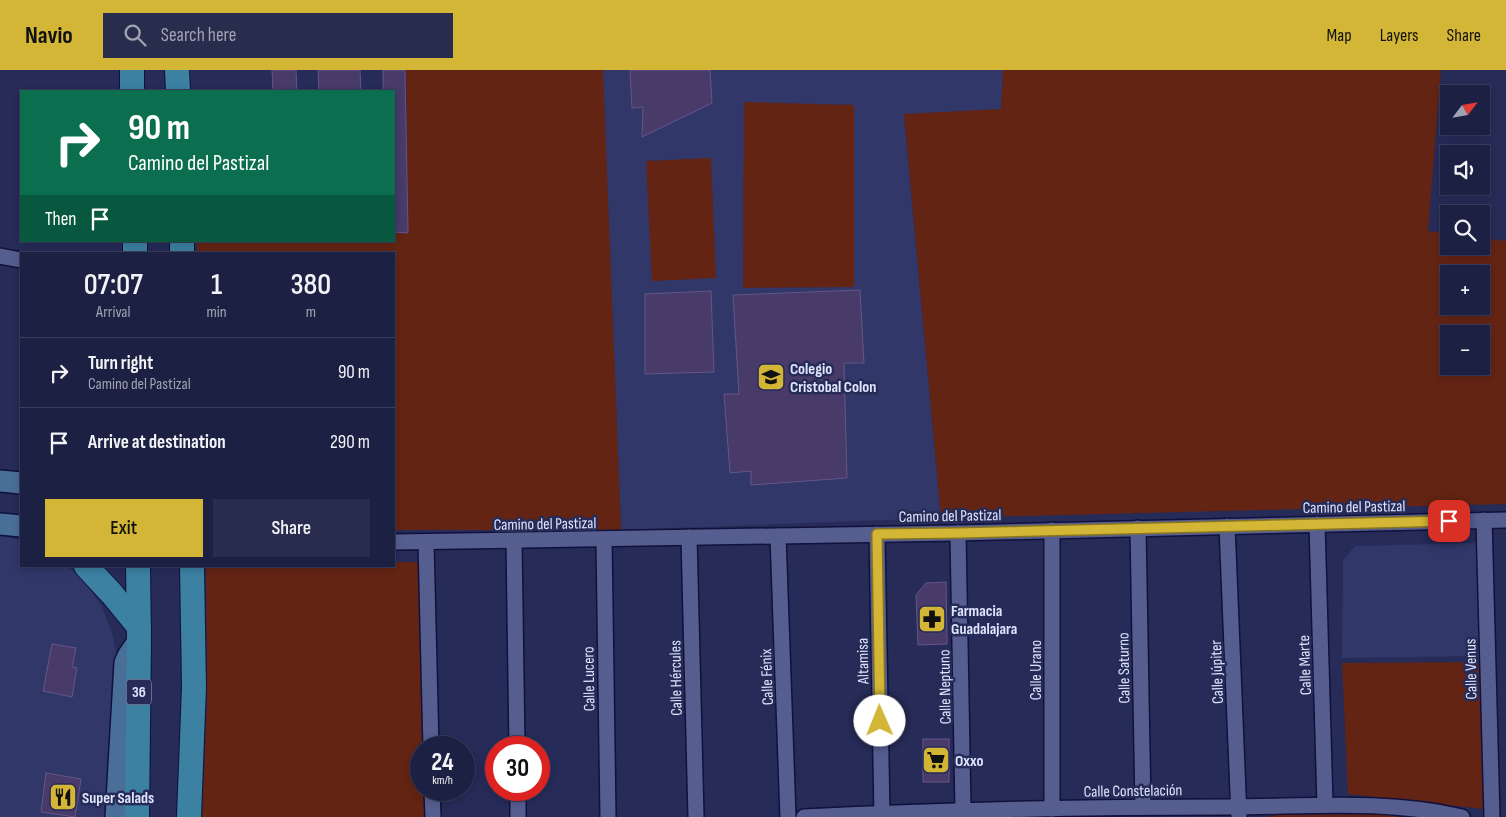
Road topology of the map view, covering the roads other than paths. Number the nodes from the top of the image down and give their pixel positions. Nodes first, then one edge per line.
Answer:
1 (132, 70) edge
2 (177, 70) edge
3 (132, 90) edge
4 (178, 90) edge
5 (0, 256) edge
6 (20, 260) edge
7 (0, 481) edge
8 (20, 483) edge
9 (1484, 520) junction
10 (1506, 520) edge
11 (1317, 524) junction
12 (1227, 526) junction
13 (1138, 528) junction
14 (1052, 530) junction
15 (958, 533) junction
16 (877, 534) junction
17 (778, 536) junction
18 (689, 538) junction
19 (604, 540) junction
20 (514, 541) junction
21 (395, 542) edge
22 (426, 542) junction
23 (87, 567) edge
24 (138, 567) edge
25 (192, 567) edge
26 (139, 634) junction
27 (431, 736) edge
28 (517, 736) edge
29 (432, 801) edge
30 (518, 801) edge
31 (1325, 804) junction
32 (1143, 807) junction
33 (1052, 809) junction
34 (963, 810) junction
35 (1239, 812) edge
36 (882, 815) edge
37 (116, 817) edge
38 (137, 817) edge
39 (189, 817) edge
40 (433, 817) edge
41 (518, 817) edge
42 (608, 817) edge
43 (696, 817) edge
44 (788, 817) edge
45 (804, 817) edge
46 (1462, 817) edge
47 (1492, 817) edge

1 - 3 main road
2 - 4 main road
5 - 6 street
7 - 8 street
9 - 10 street, Camino del Pastizal
9 - 11 street, Camino del Pastizal
9 - 47 street, Calle Venus
11 - 12 street, Camino del Pastizal
11 - 31 street, Calle Marte
12 - 13 street, Camino del Pastizal
12 - 35 street, Calle Júpiter
13 - 14 street, Camino del Pastizal
13 - 32 street, Calle Saturno
14 - 15 street, Camino del Pastizal
14 - 33 street, Calle Urano
15 - 16 street, Camino del Pastizal
15 - 34 street, Calle Neptuno
16 - 17 street, Camino del Pastizal
16 - 36 street, Altamisa
17 - 18 street, Camino del Pastizal
17 - 44 street, Calle Fénix
18 - 19 street, Camino del Pastizal
18 - 43 street, Calle Hércules
19 - 20 street, Camino del Pastizal
19 - 42 street, Calle Lucero
20 - 22 street, Camino del Pastizal
20 - 28 street
21 - 22 street, Camino del Pastizal
22 - 27 street
23 - 26 main road
24 - 26 main road, 36
25 - 39 main road
26 - 37 street
26 - 38 main road, 36
29 - 40 street
30 - 41 street
31 - 35 street, Calle Constelación
31 - 46 street, Calle Constelación
32 - 33 street, Calle Constelación
32 - 35 street, Calle Constelación
33 - 34 street, Calle Constelación
34 - 36 street, Calle Constelación
36 - 45 street, Calle Constelación

